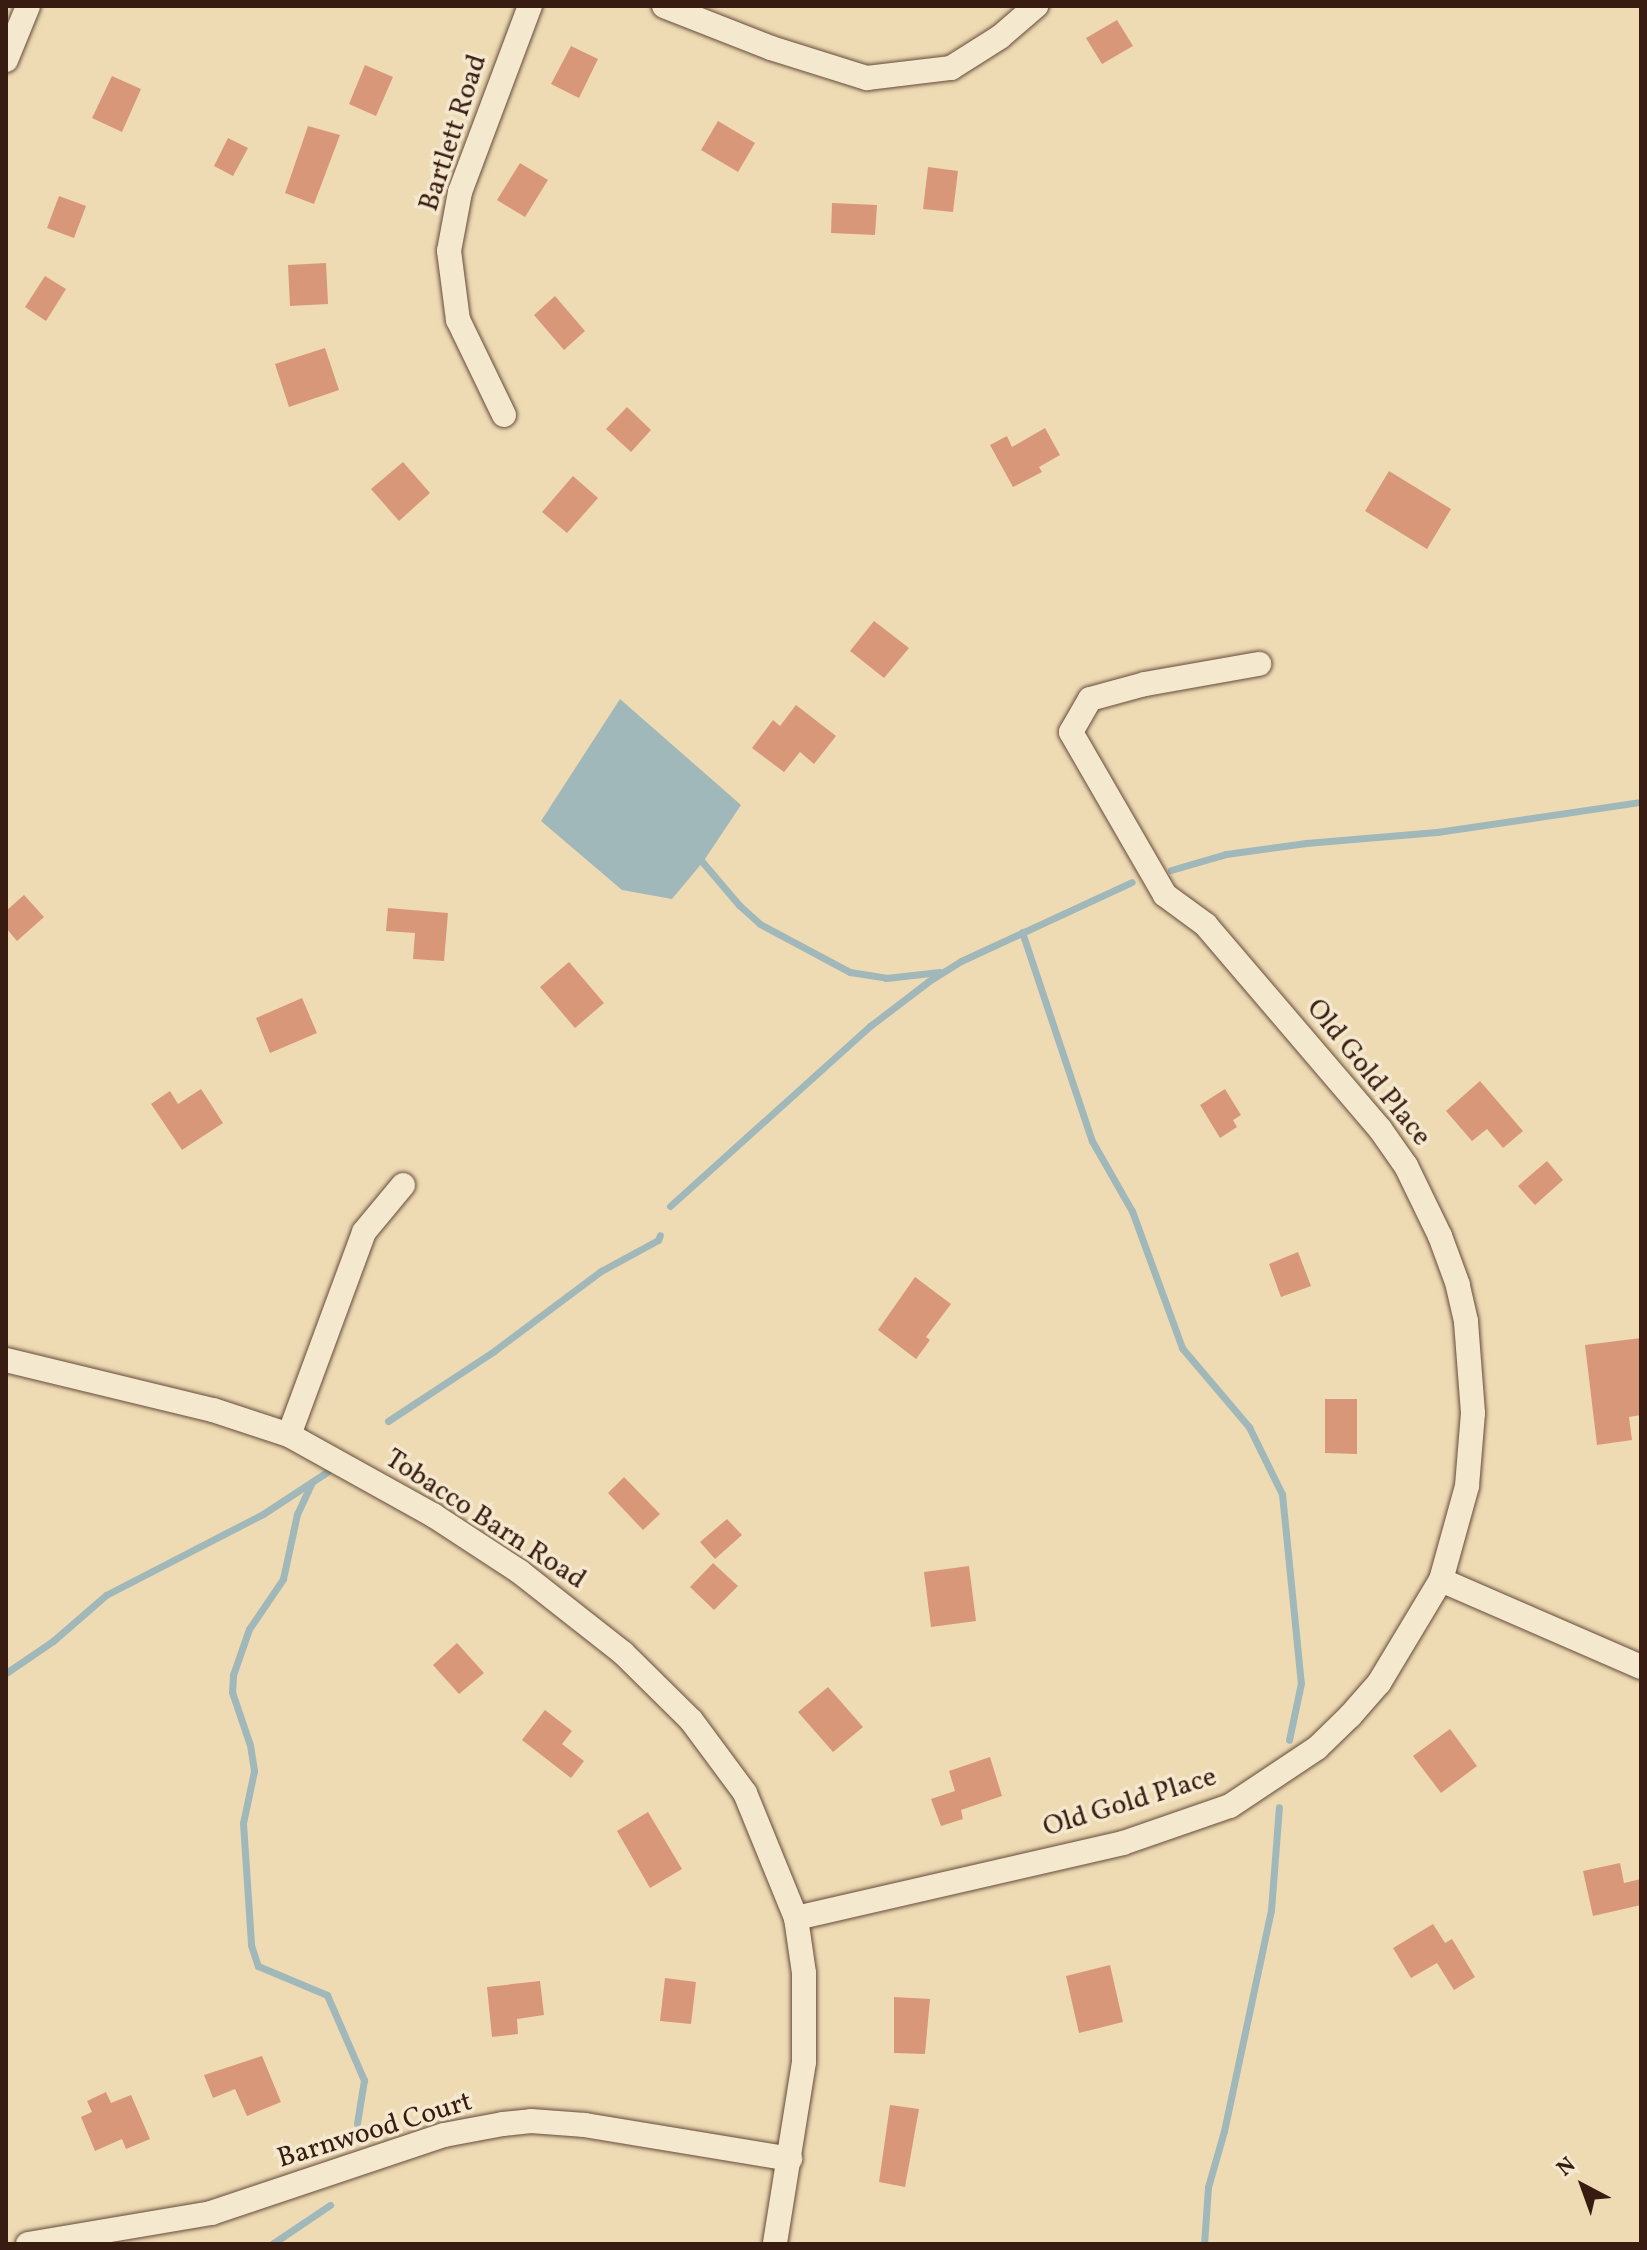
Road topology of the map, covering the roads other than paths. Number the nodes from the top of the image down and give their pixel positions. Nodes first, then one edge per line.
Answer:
1 (28, 6) edge
2 (530, 6) edge
3 (664, 6) edge
4 (1036, 6) edge
5 (6, 60) edge
6 (504, 415) dead end
7 (1259, 664) dead end
8 (403, 1185) dead end
9 (6, 1360) edge
10 (289, 1435) junction
11 (1441, 1580) junction
12 (1641, 1667) edge
13 (796, 1918) junction
14 (790, 2159) junction
15 (28, 2244) edge
16 (775, 2244) edge

1 - 5 street
2 - 6 street, Bartlett Road
3 - 4 street
7 - 11 street, Old Gold Place
8 - 10 street
9 - 10 street, Tobacco Barn Road
10 - 13 street, Tobacco Barn Road
11 - 12 street
11 - 13 street, Old Gold Place
13 - 14 street, Tobacco Barn Road
14 - 15 street, Barnwood Court
14 - 16 street, Tobacco Barn Road

